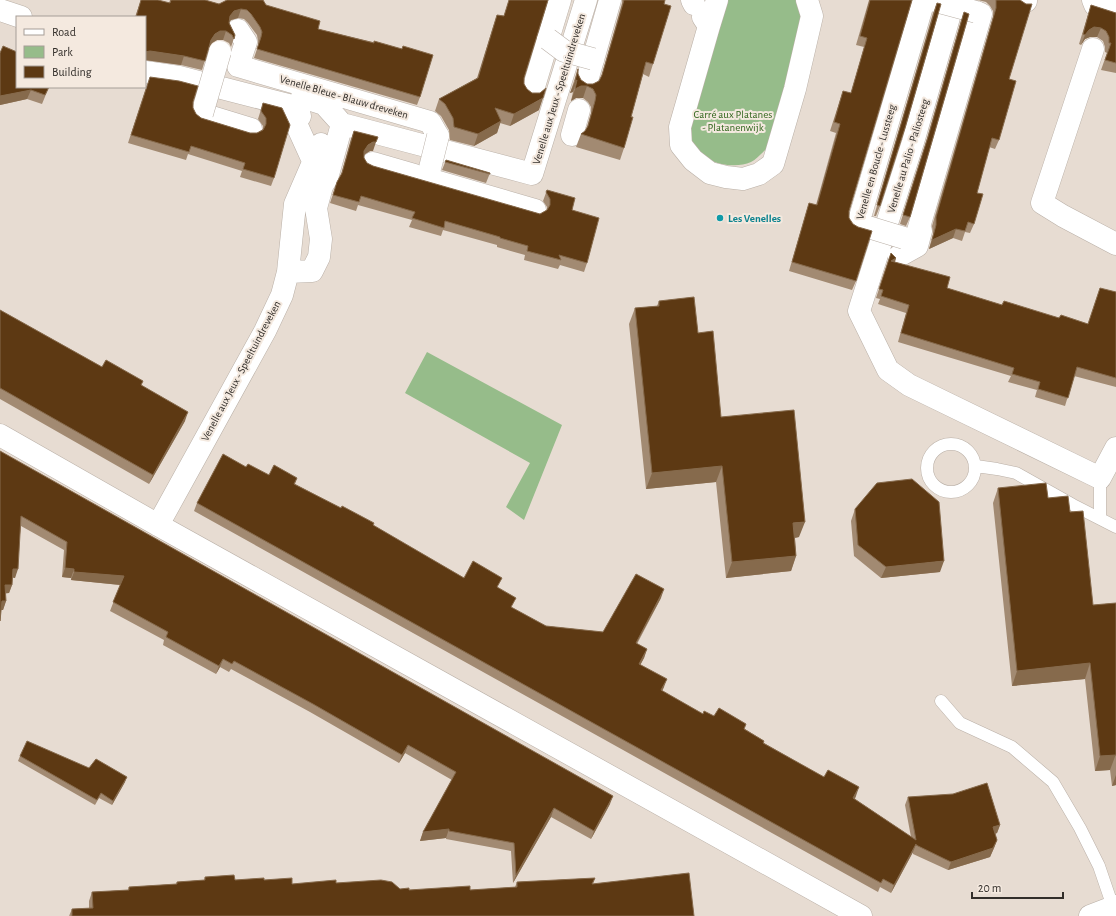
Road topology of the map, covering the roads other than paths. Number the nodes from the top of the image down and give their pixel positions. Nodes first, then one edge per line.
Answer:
1 (560, 0) edge
2 (586, 0) edge
3 (610, 0) edge
4 (717, 0) edge
5 (807, 0) edge
6 (924, 0) edge
7 (935, 0) edge
8 (954, 0) edge
9 (981, 9) edge
10 (0, 10) edge
11 (700, 12) edge
12 (18, 16) edge
13 (548, 39) junction
14 (1093, 49) dead end
15 (593, 59) junction
16 (146, 72) edge
17 (586, 84) edge
18 (532, 93) edge
19 (579, 110) dead end
20 (251, 129) dead end
21 (315, 129) junction
22 (572, 134) dead end
23 (373, 163) dead end
24 (428, 173) junction
25 (534, 210) dead end
26 (923, 226) dead end
27 (1116, 244) edge
28 (902, 247) junction
29 (288, 272) junction
30 (0, 435) edge
31 (1116, 448) edge
32 (976, 466) junction
33 (1100, 478) junction
34 (1100, 518) junction
35 (158, 525) junction
36 (1116, 527) edge
37 (940, 701) dead end
38 (1114, 907) edge
39 (861, 916) edge
40 (1090, 916) edge

1 - 13 street
2 - 21 street, Venelle aux Jeux - Speeltuindreveken
3 - 15 street
4 - 11 street
5 - 11 street
6 - 28 street, Venelle en Boucle - Lussteeg, bridge
7 - 9 street, bridge
8 - 33 street, Venelle au Palio - Paliosteeg
9 - 28 street
10 - 12 street
13 - 15 street, bridge
13 - 18 street
14 - 27 street
15 - 17 street
16 - 21 street
19 - 22 street
20 - 24 street, Venelle Bleue - Blauw dreveken, bridge
21 - 29 street, Venelle aux Jeux - Speeltuindreveken
21 - 29 street
23 - 24 street
24 - 25 street
26 - 28 street
29 - 35 street, Venelle aux Jeux - Speeltuindreveken
30 - 35 street
31 - 33 street
32 - 32 lane
32 - 34 lane
33 - 34 lane
34 - 36 lane
35 - 39 street
37 - 38 lane
38 - 40 street

